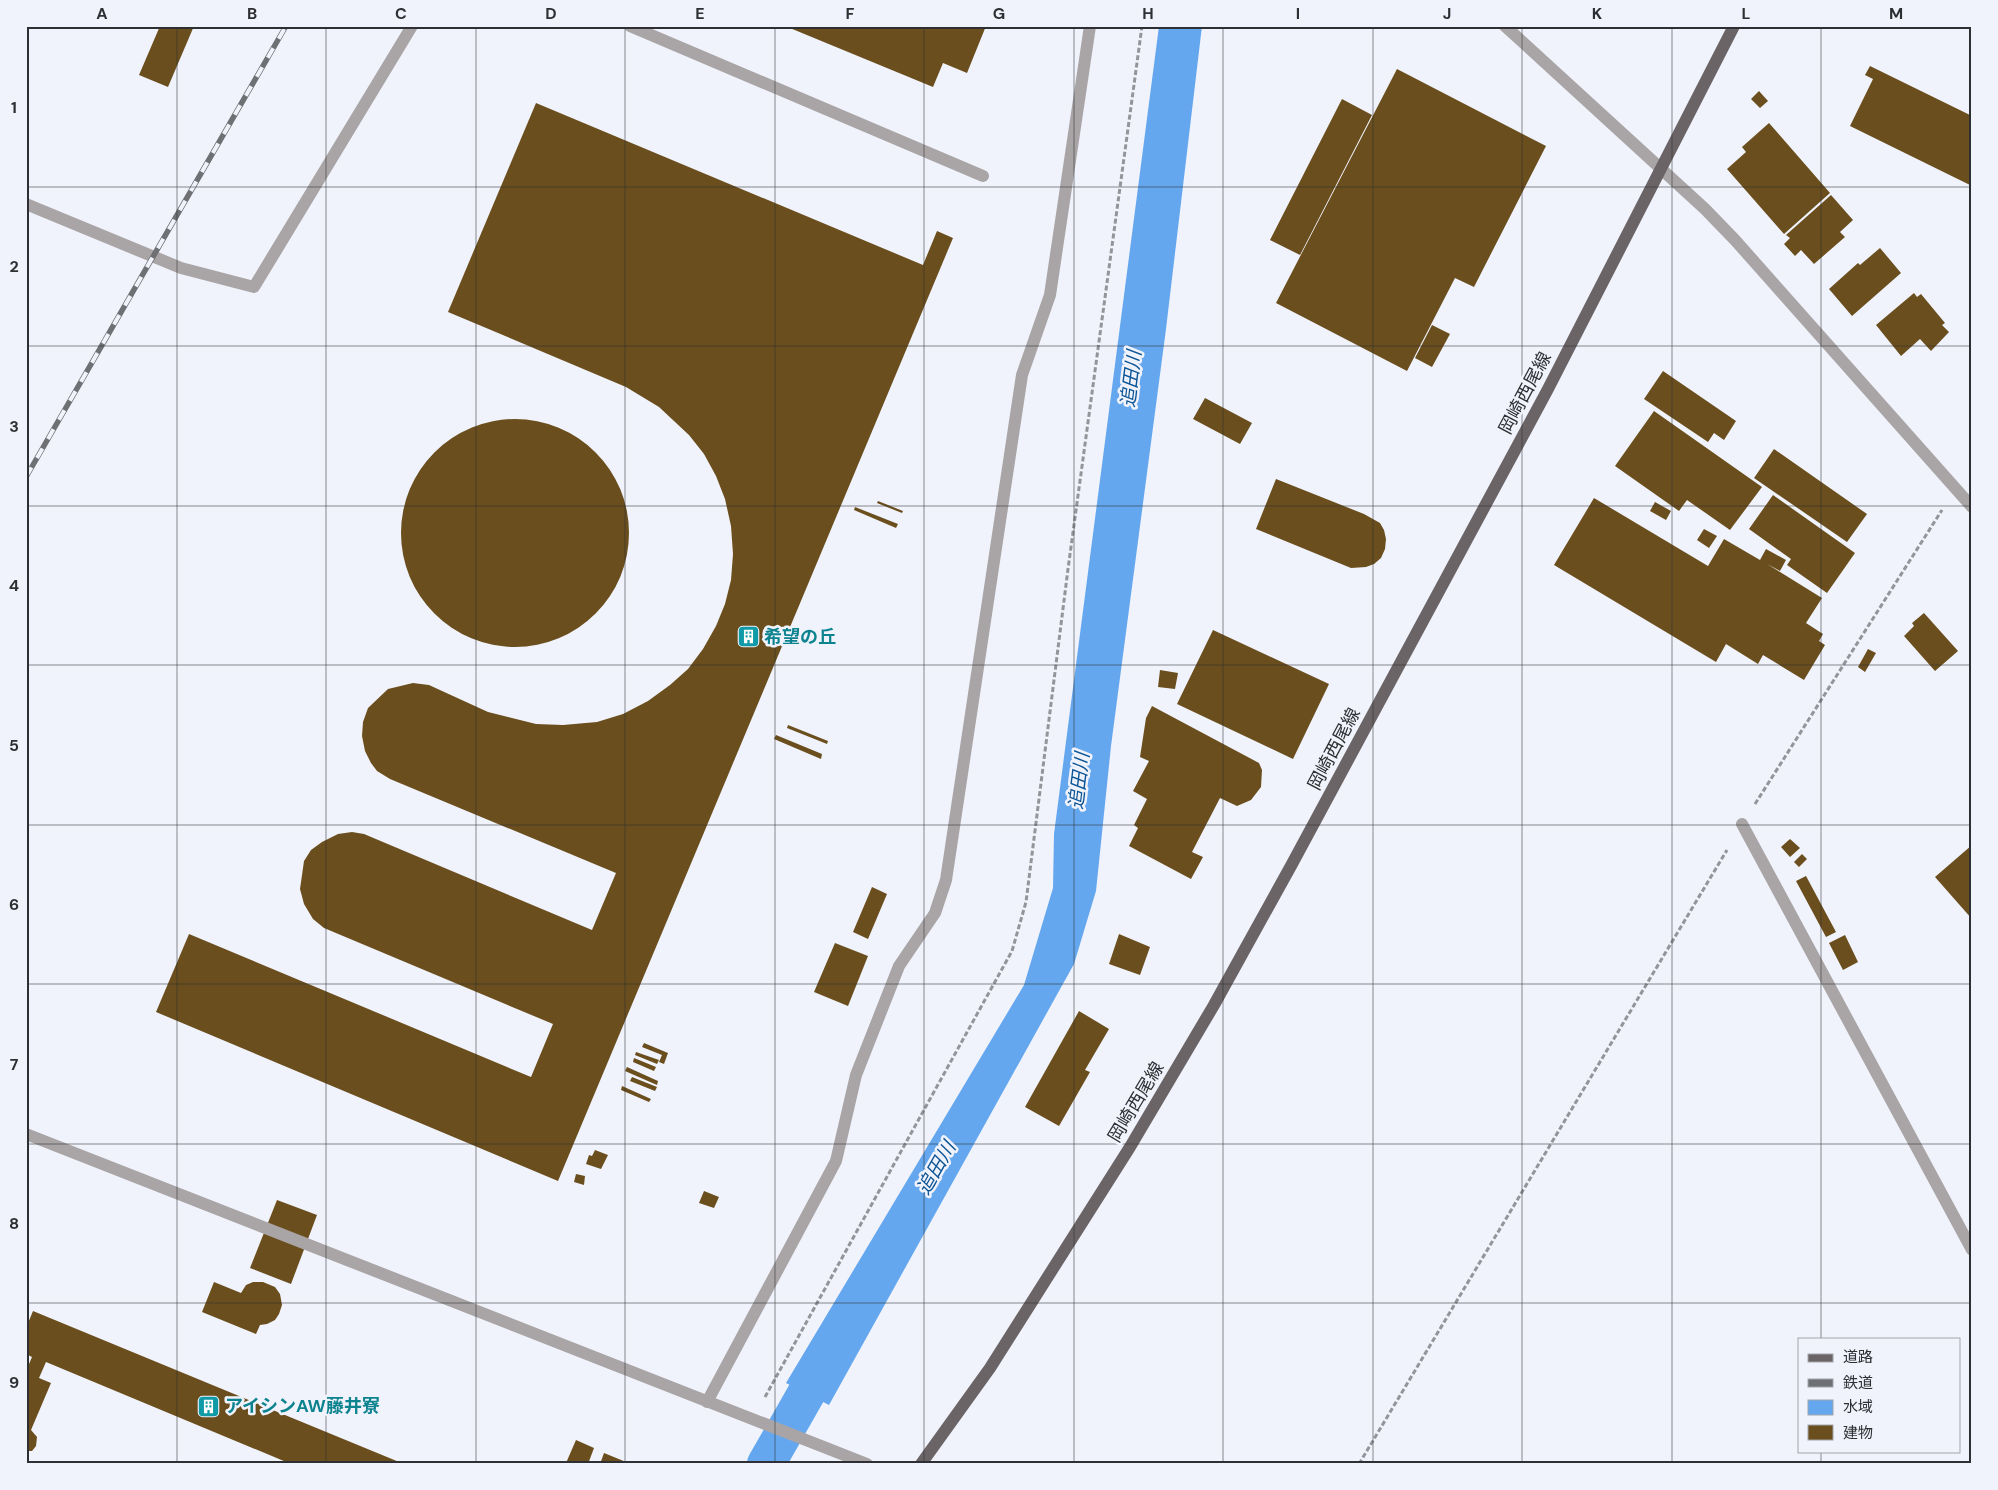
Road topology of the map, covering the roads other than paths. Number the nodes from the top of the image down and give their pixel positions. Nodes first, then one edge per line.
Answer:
1 (412, 26) edge
2 (630, 26) edge
3 (1090, 26) edge
4 (1505, 26) edge
5 (1734, 26) edge
6 (1660, 168) junction
7 (983, 176) dead end
8 (26, 204) edge
9 (1972, 507) edge
10 (1742, 824) road end
11 (26, 1134) edge
12 (1972, 1250) edge
13 (707, 1402) junction
14 (868, 1464) edge
15 (921, 1464) edge

1 - 8 street
2 - 7 street
3 - 13 street
4 - 6 street
5 - 6 main road, 岡崎西尾線
6 - 9 street
6 - 15 main road, 岡崎西尾線
10 - 12 street
11 - 13 street
13 - 14 street

